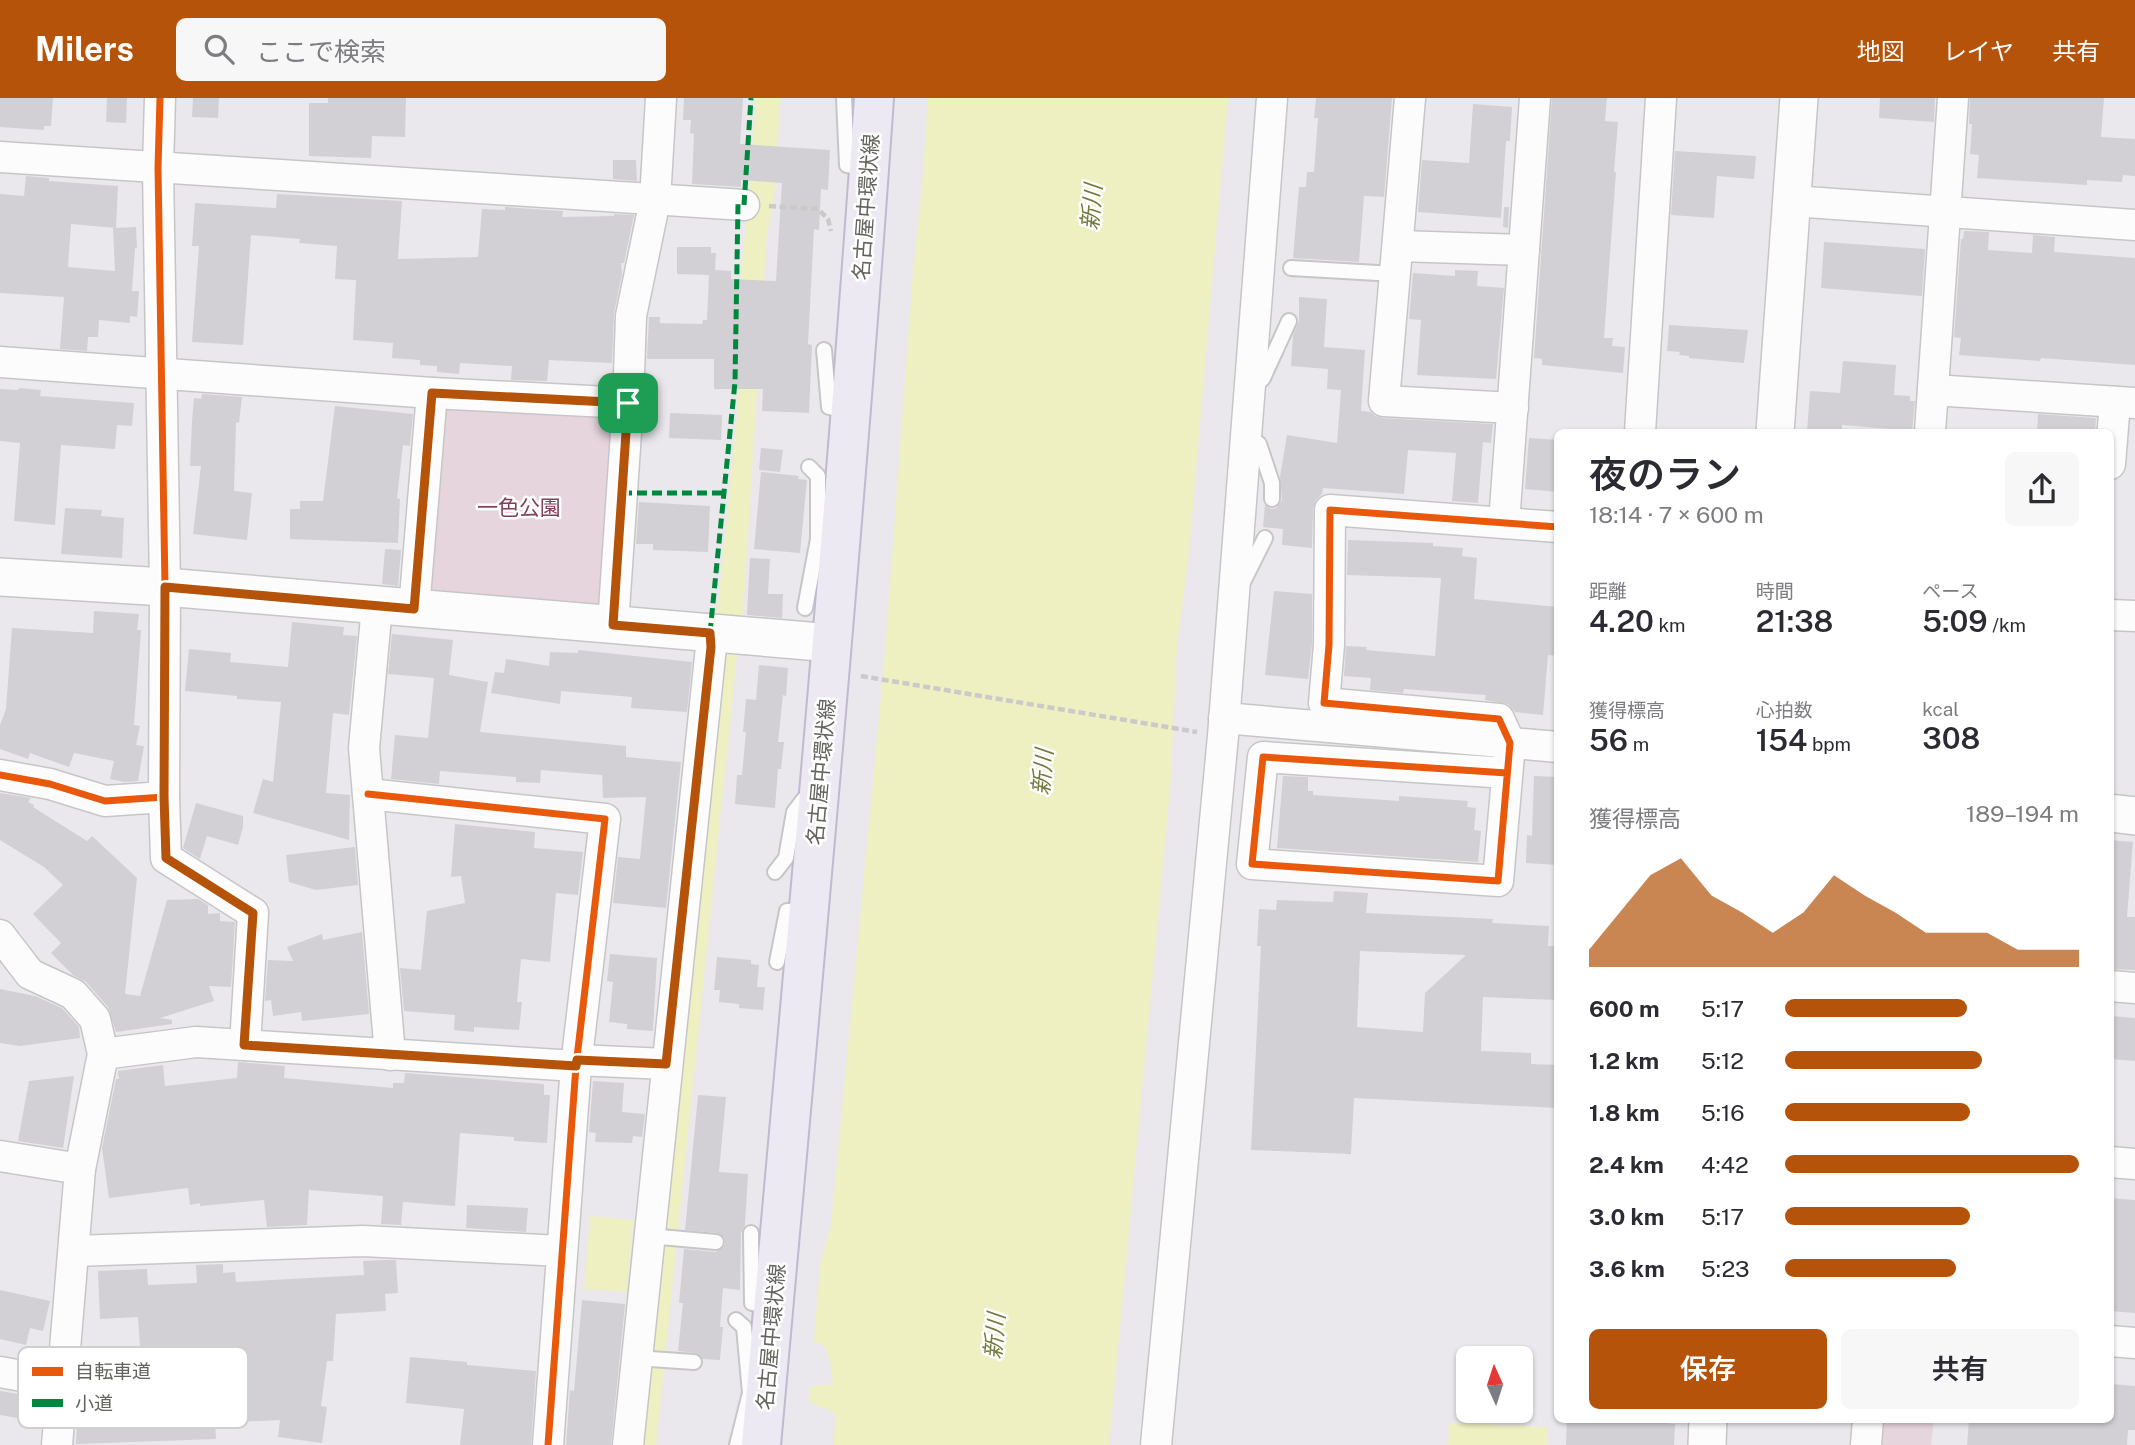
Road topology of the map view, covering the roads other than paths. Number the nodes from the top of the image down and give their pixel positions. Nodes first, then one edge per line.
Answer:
1 (160, 98) edge
2 (661, 98) edge
3 (844, 98) edge
4 (874, 98) edge
5 (1272, 98) edge
6 (1410, 98) edge
7 (1535, 98) edge
8 (1661, 98) edge
9 (1799, 98) edge
10 (1953, 98) edge
11 (0, 157) edge
12 (158, 168) junction
13 (869, 169) junction
14 (655, 200) junction
15 (1792, 201) junction
16 (744, 205) dead end
17 (1944, 213) junction
18 (2135, 225) edge
19 (1524, 250) junction
20 (1396, 260) junction
21 (1291, 268) dead end
22 (1289, 321) dead end
23 (824, 351) dead end
24 (0, 362) edge
25 (162, 373) junction
26 (1933, 390) junction
27 (432, 393) junction
28 (1249, 394) junction
29 (628, 403) junction
30 (2125, 403) edge
31 (1513, 408) junction
32 (851, 411) junction
33 (1640, 429) edge
34 (1775, 429) edge
35 (1930, 429) edge
36 (1246, 436) junction
37 (2114, 448) edge
38 (809, 467) dead end
39 (1272, 499) dead end
40 (1504, 523) junction
41 (1554, 527) edge
42 (1265, 538) dead end
43 (830, 539) junction
44 (0, 577) edge
45 (165, 587) junction
46 (1233, 601) junction
47 (377, 606) junction
48 (805, 608) dead end
49 (414, 609) junction
50 (2114, 615) edge
51 (2135, 616) edge
52 (613, 625) junction
53 (710, 633) junction
54 (832, 643) junction
55 (1224, 718) junction
56 (1510, 743) junction
57 (1554, 747) edge
58 (1507, 773) junction
59 (0, 775) edge
60 (368, 794) junction
61 (164, 797) junction
62 (819, 798) junction
63 (2114, 813) edge
64 (2135, 816) edge
65 (775, 872) dead end
66 (809, 910) junction
67 (0, 935) edge
68 (777, 962) dead end
69 (2114, 986) edge
70 (2135, 988) edge
71 (244, 1045) junction
72 (103, 1054) junction
73 (390, 1055) junction
74 (577, 1063) junction
75 (666, 1064) junction
76 (0, 1156) edge
77 (2114, 1162) edge
78 (2135, 1164) edge
79 (80, 1169) junction
80 (751, 1233) dead end
81 (652, 1236) junction
82 (716, 1242) dead end
83 (74, 1251) junction
84 (561, 1251) junction
85 (774, 1307) junction
86 (736, 1320) dead end
87 (2114, 1341) edge
88 (2135, 1343) edge
89 (65, 1347) edge
90 (639, 1358) junction
91 (694, 1362) dead end
92 (0, 1372) edge
93 (18, 1375) edge
94 (758, 1394) junction
95 (1708, 1423) edge
96 (1868, 1423) edge
97 (548, 1445) edge
98 (628, 1445) edge
99 (737, 1445) edge
100 (761, 1445) edge
101 (1156, 1445) edge
102 (1707, 1445) edge
103 (1866, 1445) edge

1 - 12 street
2 - 14 street
3 - 13 lane
4 - 13 main road, 名古屋中環状線
5 - 28 street
6 - 20 street
7 - 19 street
8 - 33 street
9 - 15 street
10 - 17 street
11 - 12 street
12 - 14 street
12 - 25 street
13 - 32 main road, 名古屋中環状線
14 - 16 street
14 - 29 street
15 - 17 street
15 - 34 street
17 - 18 street
17 - 26 street
19 - 20 street
19 - 31 street
20 - 21 lane
20 - 31 street
22 - 28 lane
23 - 32 lane
24 - 25 street
25 - 27 street
25 - 45 street
26 - 30 street
26 - 35 street
27 - 29 street
27 - 49 street
28 - 36 street
29 - 52 street
30 - 37 street
31 - 40 street
32 - 43 main road, 名古屋中環状線
36 - 39 lane
36 - 46 street
38 - 43 lane
40 - 41 street
40 - 56 street
42 - 46 lane
43 - 48 lane
43 - 54 main road, 名古屋中環状線
44 - 45 street
45 - 47 street
45 - 61 street
46 - 55 street
47 - 49 street
47 - 60 street
49 - 52 street
50 - 51 street
52 - 53 street
53 - 54 street
53 - 75 street
54 - 62 main road, 名古屋中環状線
55 - 56 street
55 - 101 street
56 - 57 street
56 - 58 street
58 - 58 street
59 - 61 street
60 - 73 street
60 - 74 street
61 - 71 street
62 - 65 lane
62 - 66 main road, 名古屋中環状線
63 - 64 street
66 - 68 lane
66 - 85 main road, 名古屋中環状線
67 - 72 street
69 - 70 street
71 - 72 street
71 - 73 street
72 - 79 street
73 - 74 street
74 - 75 street
74 - 84 street
75 - 81 street
76 - 79 street
77 - 78 street
79 - 83 street
80 - 85 lane
81 - 82 lane
81 - 90 street
83 - 84 street
83 - 89 street
84 - 97 street
85 - 94 main road, 名古屋中環状線
86 - 94 lane
87 - 88 street
90 - 91 lane
90 - 98 street
92 - 93 street
94 - 99 lane
94 - 100 main road, 名古屋中環状線
95 - 102 street
96 - 103 street

